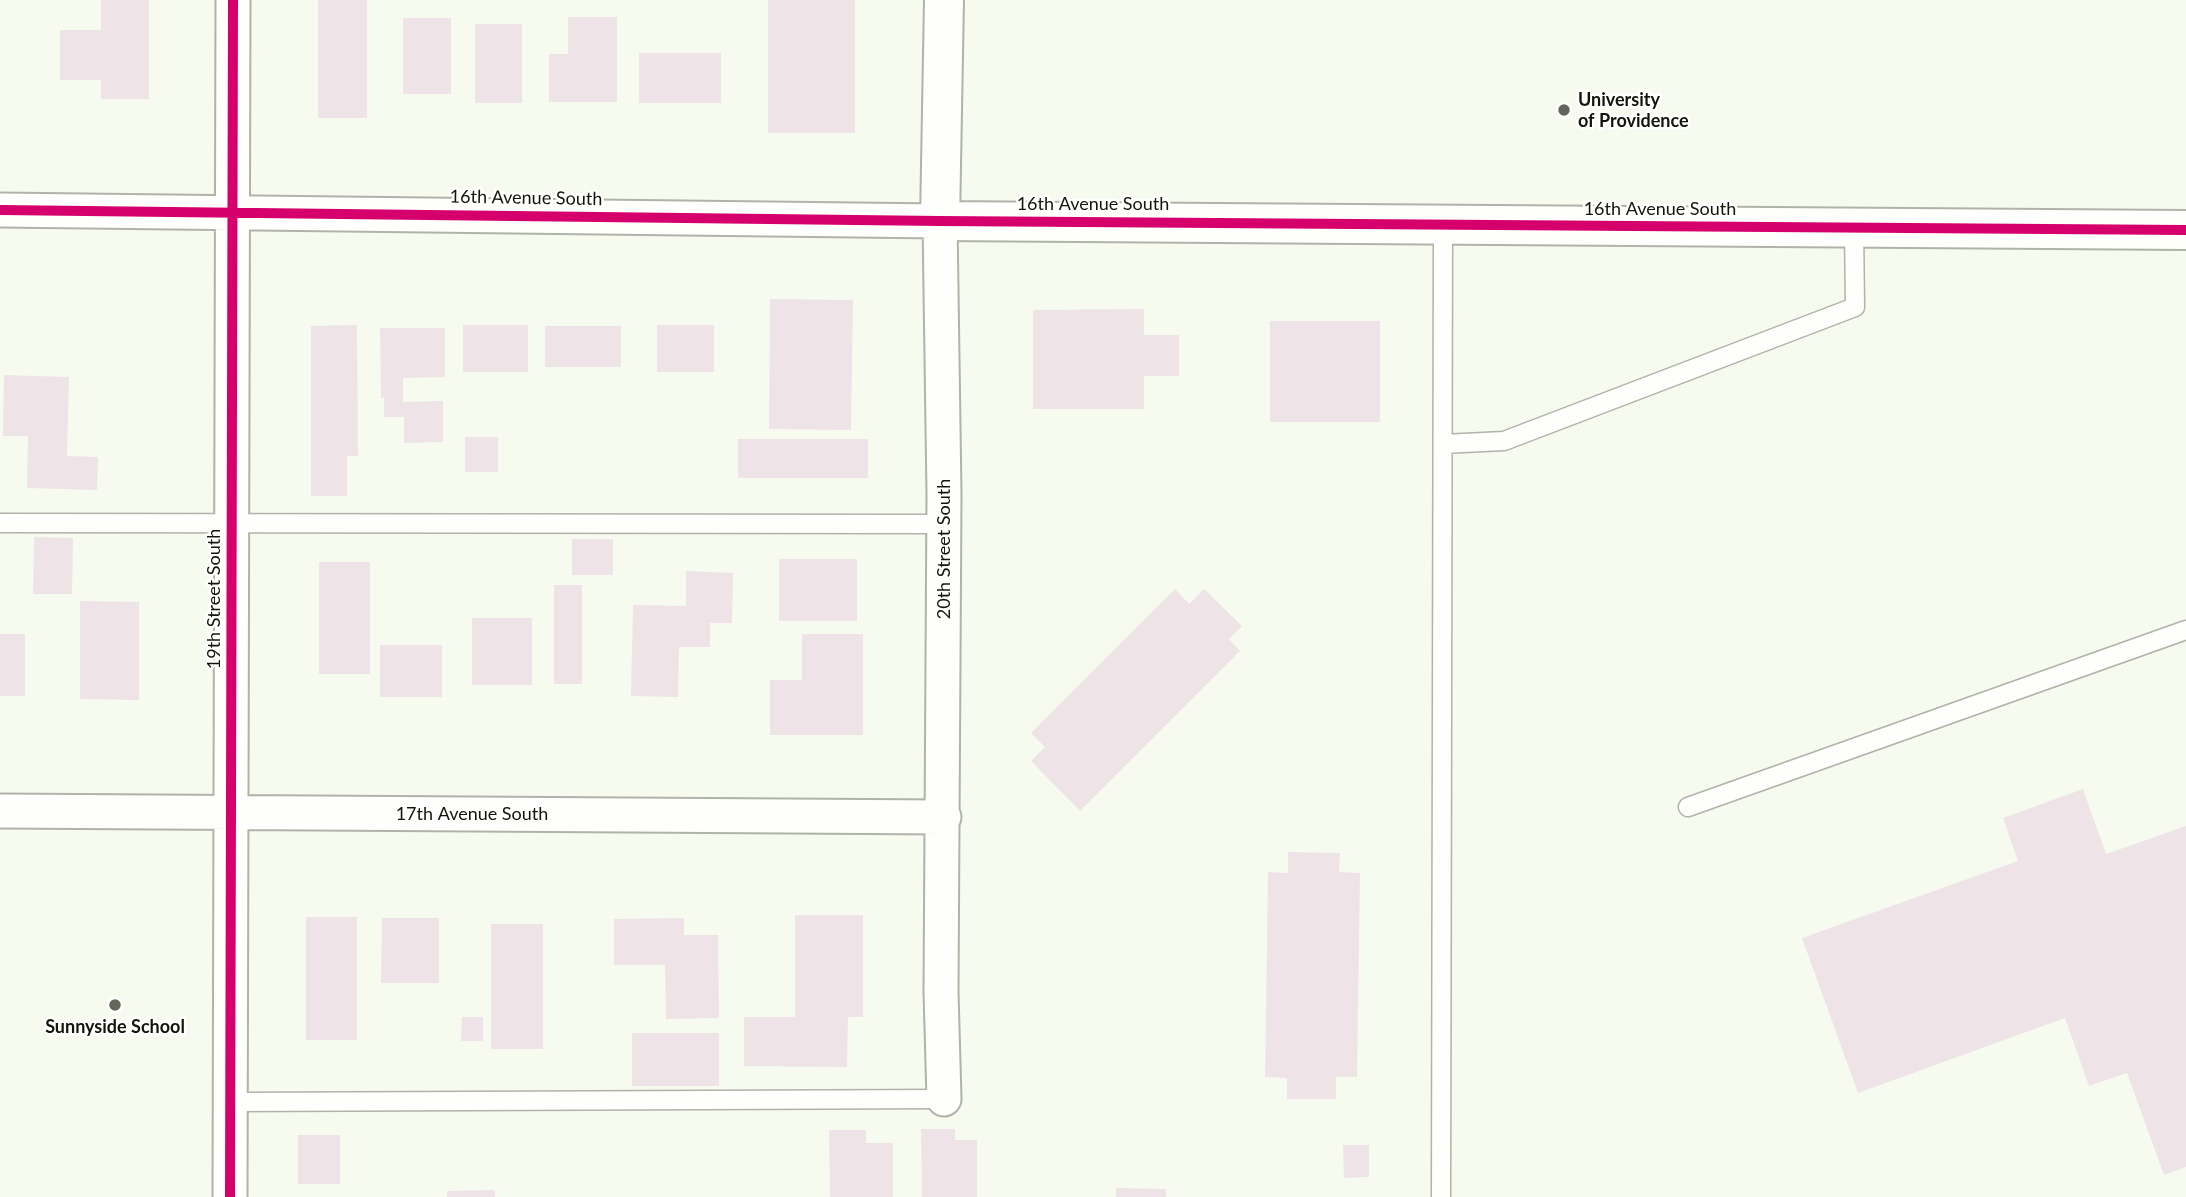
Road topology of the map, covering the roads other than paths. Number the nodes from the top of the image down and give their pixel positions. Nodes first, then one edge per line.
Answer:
1 (233, 0) edge
2 (944, 0) edge
3 (0, 210) edge
4 (233, 212) junction
5 (940, 221) junction
6 (1443, 224) junction
7 (1854, 228) junction
8 (2186, 230) edge
9 (1443, 444) junction
10 (0, 523) edge
11 (232, 524) junction
12 (944, 524) junction
13 (2186, 630) edge
14 (1688, 807) dead end
15 (0, 811) edge
16 (232, 813) junction
17 (944, 817) junction
18 (944, 1098) joint
19 (232, 1102) junction
20 (230, 1197) edge
21 (1441, 1197) edge

1 - 4 street, 19th Street South
2 - 5 street, 20th Street South
3 - 4 street, 16th Avenue South
4 - 5 street, 16th Avenue South
4 - 11 street, 19th Street South
5 - 6 street, 16th Avenue South
5 - 12 street, 20th Street South
6 - 7 street, 16th Avenue South
6 - 9 lane
7 - 8 street, 16th Avenue South
7 - 9 lane
9 - 21 lane
10 - 11 lane
11 - 12 lane
11 - 16 street, 19th Street South
12 - 17 street, 20th Street South
13 - 14 lane
15 - 16 street, 17th Avenue South
16 - 17 street, 17th Avenue South
16 - 19 street, 19th Street South
17 - 18 street, 20th Street South
18 - 19 lane
19 - 20 street, 19th Street South

